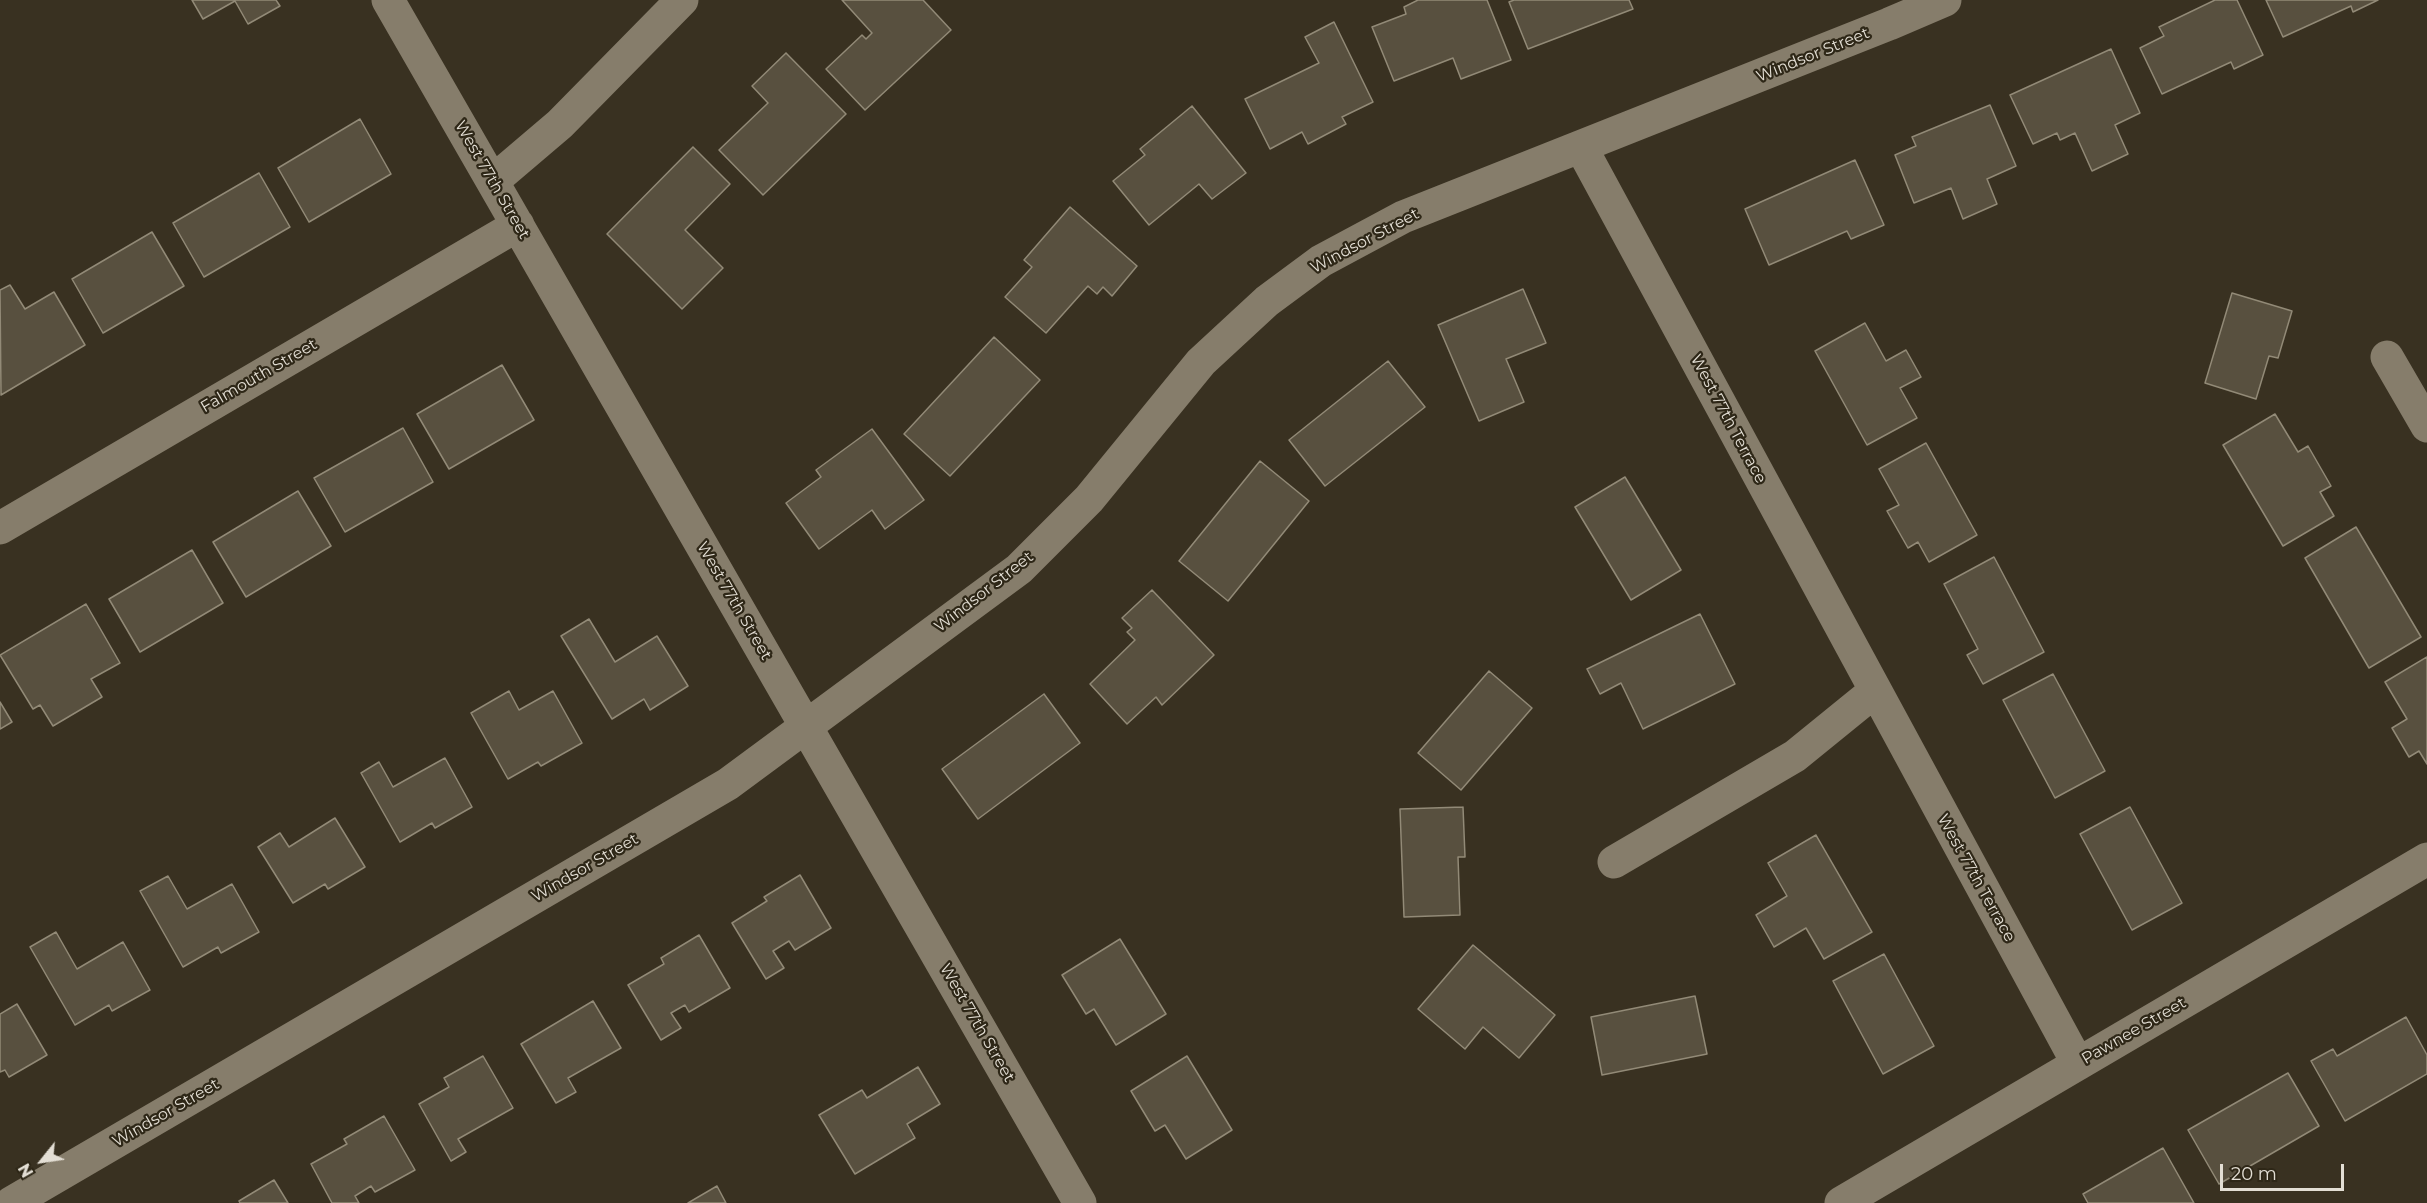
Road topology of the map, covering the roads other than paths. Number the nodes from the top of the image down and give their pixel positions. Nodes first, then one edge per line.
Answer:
1 (388, 0) edge
2 (682, 0) edge
3 (1945, 0) edge
4 (1581, 147) junction
5 (493, 182) junction
6 (518, 225) junction
7 (2387, 357) dead end
8 (2427, 426) edge
9 (0, 528) edge
10 (1875, 691) junction
11 (806, 726) junction
12 (2427, 859) edge
13 (1614, 862) dead end
14 (2078, 1064) junction
15 (11, 1203) edge
16 (1080, 1203) edge
17 (1841, 1203) edge

1 - 5 street, West 77th Street
2 - 5 street
3 - 4 street, Windsor Street
4 - 10 street, West 77th Terrace
4 - 11 street, Windsor Street
5 - 6 street, West 77th Street
6 - 9 street, Falmouth Street
6 - 11 street, West 77th Street
7 - 8 street
10 - 13 street
10 - 14 street, West 77th Terrace
11 - 15 street, Windsor Street
11 - 16 street, West 77th Street
12 - 14 street, Pawnee Street
14 - 17 street, Pawnee Street

